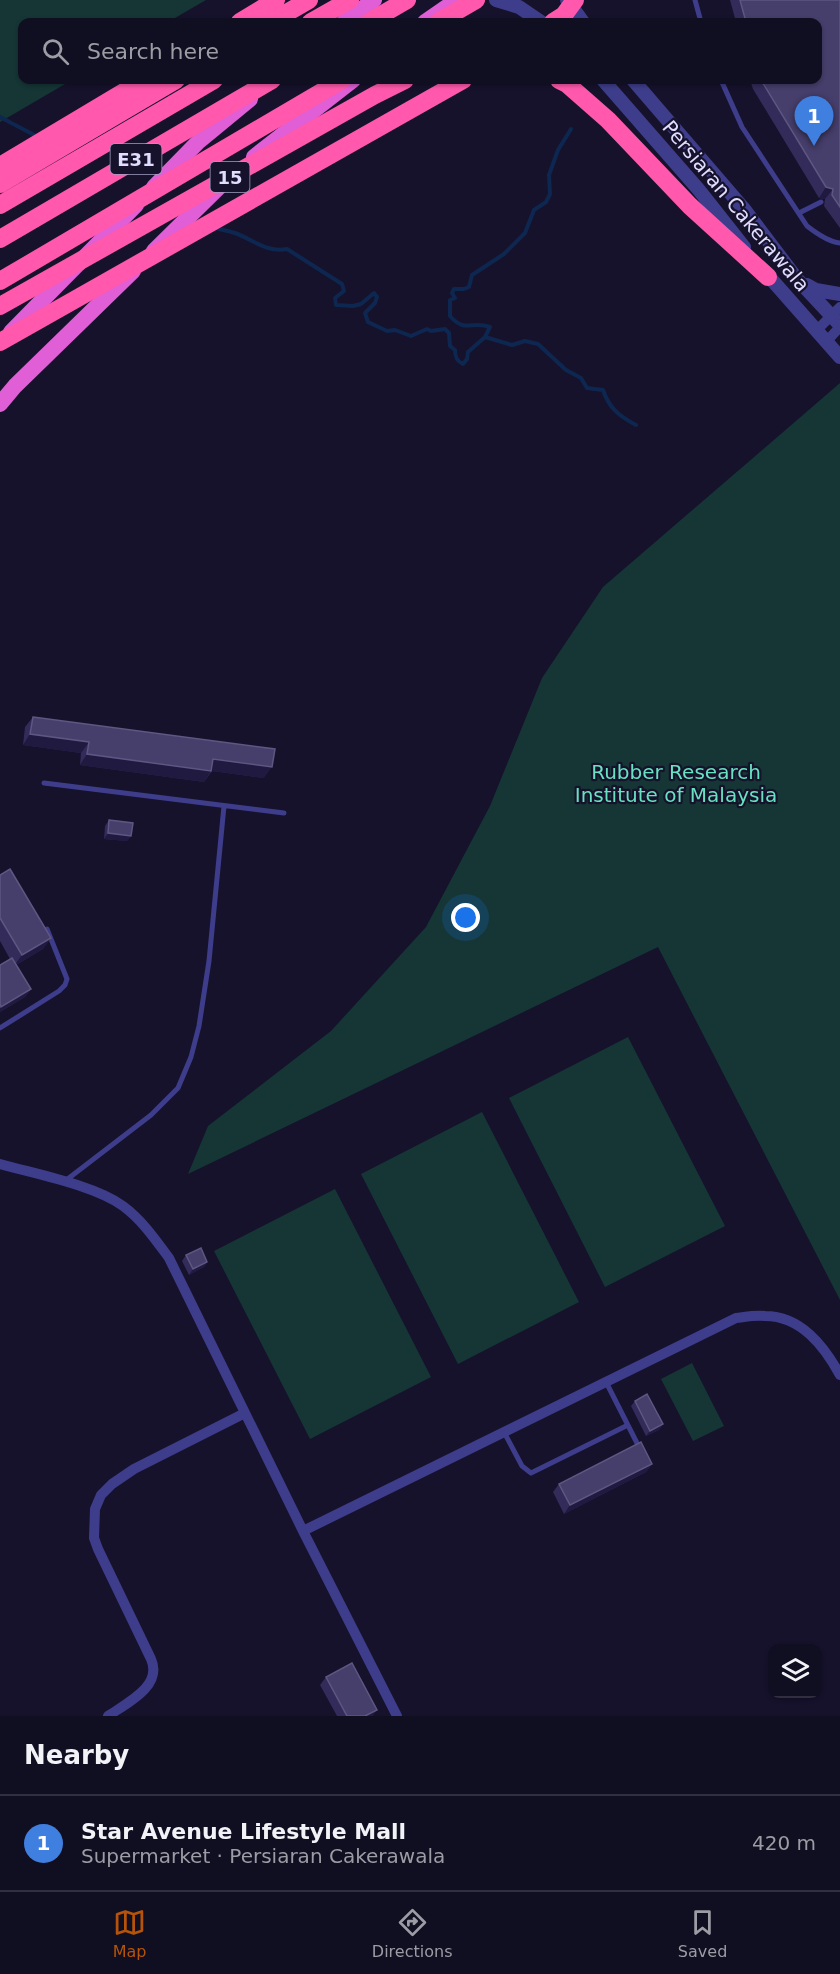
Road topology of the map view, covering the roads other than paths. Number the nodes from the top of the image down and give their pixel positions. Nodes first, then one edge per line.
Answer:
1 (276, 0) edge
2 (309, 0) edge
3 (350, 0) edge
4 (374, 0) edge
5 (407, 0) edge
6 (469, 0) edge
7 (476, 0) edge
8 (496, 0) edge
9 (567, 0) edge
10 (575, 0) edge
11 (695, 0) edge
12 (447, 10) edge
13 (247, 18) edge
14 (278, 18) edge
15 (318, 18) edge
16 (349, 18) edge
17 (376, 18) edge
18 (432, 18) edge
19 (536, 18) edge
20 (559, 18) edge
21 (580, 18) edge
22 (700, 18) edge
23 (137, 84) edge
24 (169, 84) edge
25 (207, 84) edge
26 (266, 84) edge
27 (268, 84) edge
28 (335, 84) edge
29 (348, 84) edge
30 (397, 84) edge
31 (456, 84) edge
32 (567, 84) edge
33 (606, 84) edge
34 (636, 84) edge
35 (723, 84) edge
36 (0, 166) edge
37 (0, 184) edge
38 (822, 202) dead end
39 (0, 205) edge
40 (799, 213) junction
41 (0, 239) edge
42 (840, 243) edge
43 (768, 277) junction
44 (797, 279) junction
45 (0, 281) edge
46 (840, 294) edge
47 (0, 306) edge
48 (838, 319) edge
49 (816, 331) junction
50 (826, 342) junction
51 (0, 343) edge
52 (840, 357) edge
53 (0, 404) edge
54 (44, 783) dead end
55 (224, 806) junction
56 (284, 813) dead end
57 (47, 929) edge
58 (0, 1028) edge
59 (0, 1164) edge
60 (64, 1182) junction
61 (840, 1375) edge
62 (606, 1382) junction
63 (244, 1413) junction
64 (628, 1425) junction
65 (504, 1432) junction
66 (640, 1449) edge
67 (303, 1531) junction
68 (108, 1716) edge
69 (397, 1716) edge

1 - 13 highway
2 - 14 highway
3 - 15 highway
4 - 16 highway
5 - 17 highway
6 - 12 street
7 - 12 highway
8 - 19 street
9 - 21 street
10 - 20 highway, bridge
11 - 22 lane
12 - 18 highway
23 - 36 highway
24 - 37 highway
25 - 39 highway, E31
26 - 41 highway, E31
27 - 51 highway, 15
28 - 45 highway, bridge
29 - 53 highway, 15
30 - 47 highway, bridge
31 - 51 highway, bridge
32 - 43 highway
33 - 43 street, Persiaran Cakerawala
34 - 44 street, Persiaran Cakerawala
35 - 40 lane
38 - 40 lane
40 - 42 lane
43 - 49 street, Persiaran Cakerawala
44 - 46 street
44 - 48 street, Persiaran Cakerawala
48 - 49 street
48 - 50 street
49 - 50 street, Persiaran Cakerawala
50 - 52 street, Persiaran Cakerawala
54 - 55 lane
55 - 56 lane
55 - 60 lane
57 - 58 lane
59 - 60 street
60 - 63 street
61 - 62 street
62 - 64 lane
62 - 65 street
63 - 67 street
63 - 68 street
64 - 65 lane
64 - 66 lane
65 - 67 street
67 - 69 street

